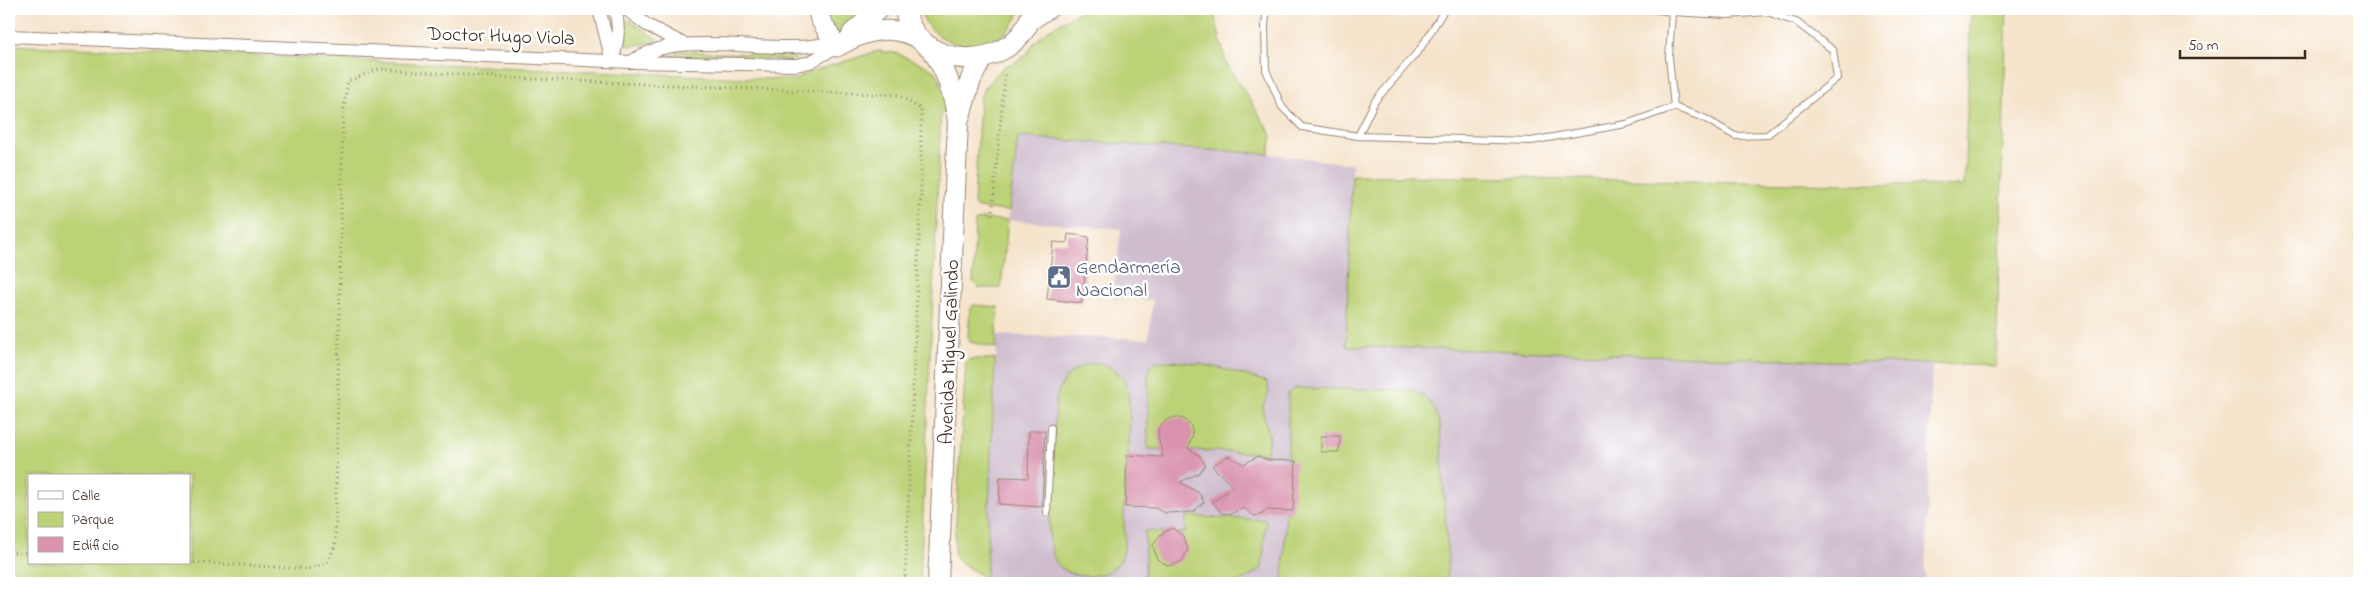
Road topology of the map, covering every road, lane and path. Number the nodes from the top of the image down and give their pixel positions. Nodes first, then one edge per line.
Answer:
1 (599, 9) edge
2 (615, 9) edge
3 (626, 9) edge
4 (817, 9) edge
5 (879, 9) edge
6 (905, 9) edge
7 (1033, 9) edge
8 (1054, 9) edge
9 (1267, 9) edge
10 (1445, 9) edge
11 (1650, 9) edge
12 (1768, 10) edge
13 (1672, 12) junction
14 (1025, 29) junction
15 (9, 36) edge
16 (835, 44) junction
17 (927, 44) junction
18 (686, 45) junction
19 (982, 58) junction
20 (612, 61) junction
21 (631, 62) junction
22 (1005, 74) dead end
23 (1674, 107) junction
24 (958, 120) junction
25 (1358, 136) junction
26 (992, 215) dead end
27 (1051, 428) dead end
28 (1047, 513) dead end
29 (9, 552) edge
30 (28, 553) edge
31 (190, 562) edge
32 (905, 583) edge
33 (938, 583) edge

1 - 20 street
2 - 20 street
3 - 18 street
4 - 16 main road
5 - 16 main road, Doctor Hugo Viola
6 - 17 main road, Avenida Miguel Galindo
7 - 14 main road
8 - 14 street
9 - 25 lane
10 - 25 lane
11 - 13 lane
12 - 13 lane
12 - 23 lane
13 - 23 lane
14 - 19 main road
15 - 20 street, Doctor Hugo Viola
16 - 17 main road, Doctor Hugo Viola
16 - 18 street, Doctor Hugo Viola
16 - 21 street, Doctor Hugo Viola
17 - 19 main road
17 - 24 main road, Avenida Miguel Galindo
18 - 21 street, Doctor Hugo Viola
19 - 24 main road, Avenida Miguel Galindo
20 - 21 street, Doctor Hugo Viola
22 - 26 path
23 - 25 lane
24 - 33 main road, Avenida Miguel Galindo
27 - 28 lane
29 - 30 path
31 - 32 path

